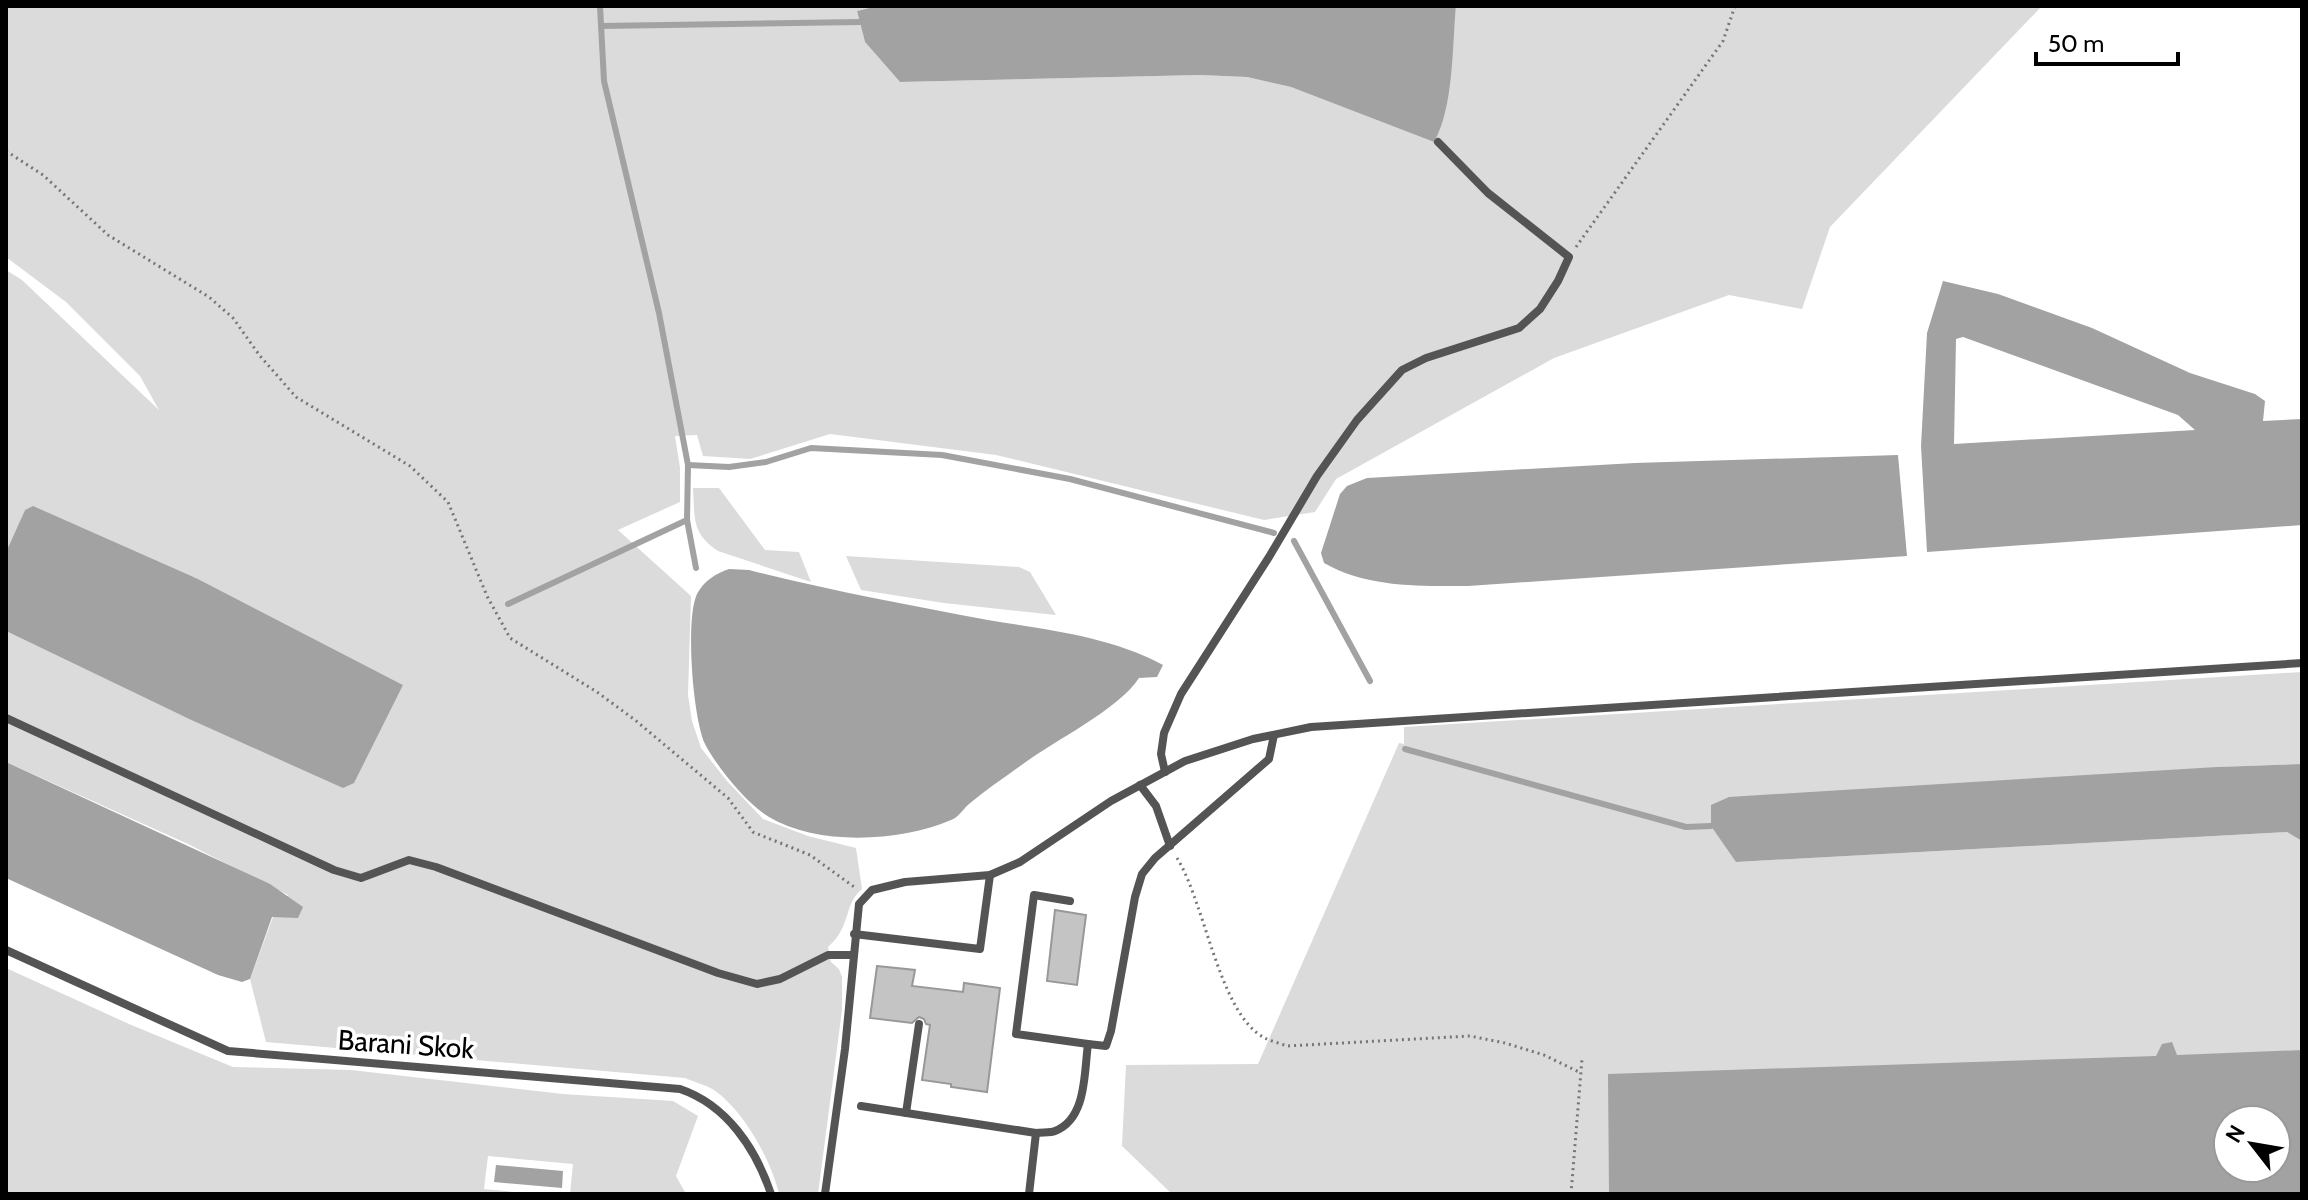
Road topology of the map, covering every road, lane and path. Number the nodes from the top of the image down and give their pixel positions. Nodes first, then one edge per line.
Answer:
1 (1735, 6) edge
2 (1438, 142) dead end
3 (6, 151) edge
4 (1569, 257) junction
5 (2302, 663) edge
6 (6, 718) edge
7 (1274, 735) junction
8 (1165, 772) junction
9 (1140, 785) junction
10 (1170, 846) junction
11 (990, 875) junction
12 (867, 895) junction
13 (1070, 901) dead end
14 (854, 934) junction
15 (6, 950) edge
16 (853, 955) junction
17 (919, 1024) dead end
18 (1088, 1044) junction
19 (1582, 1059) dead end
20 (1581, 1073) junction
21 (861, 1106) dead end
22 (906, 1113) junction
23 (1036, 1133) junction
24 (771, 1194) edge
25 (825, 1194) edge
26 (1029, 1194) edge
27 (1571, 1194) edge

1 - 4 path
2 - 4 lane
3 - 12 path
4 - 8 lane
5 - 7 lane
6 - 16 lane
7 - 8 lane
7 - 10 lane
8 - 9 lane
9 - 10 lane
9 - 11 lane
10 - 18 lane
10 - 20 path
11 - 12 lane
11 - 14 lane
12 - 14 lane
13 - 18 lane
14 - 16 lane
15 - 24 lane, Barani Skok
16 - 25 lane
17 - 22 lane
18 - 23 lane
19 - 20 path
20 - 27 path
21 - 22 lane
22 - 23 lane
23 - 26 lane

